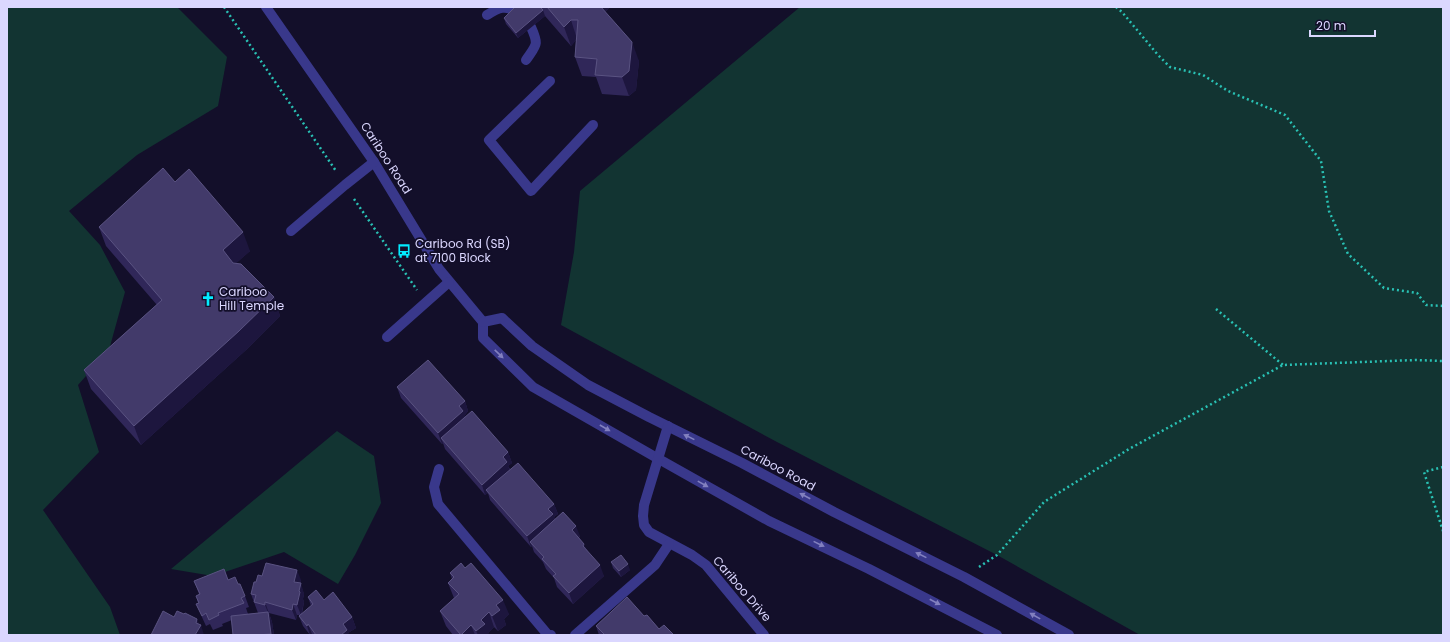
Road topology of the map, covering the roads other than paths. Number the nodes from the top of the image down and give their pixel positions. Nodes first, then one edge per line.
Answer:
1 (266, 7) edge
2 (518, 12) edge
3 (487, 15) dead end
4 (531, 27) edge
5 (526, 60) dead end
6 (550, 81) dead end
7 (593, 125) dead end
8 (374, 162) junction
9 (291, 231) dead end
10 (449, 282) junction
11 (483, 322) junction
12 (387, 337) dead end
13 (668, 426) junction
14 (657, 458) junction
15 (439, 469) dead end
16 (669, 544) junction
17 (549, 635) edge
18 (575, 635) edge
19 (764, 635) edge
20 (997, 635) edge
21 (1069, 635) edge

1 - 8 street, Cariboo Road
2 - 3 street
4 - 5 street
6 - 7 street
8 - 9 street
8 - 10 street, Cariboo Road
10 - 11 street, Cariboo Road
10 - 12 street
11 - 13 street, Cariboo Road
11 -> 14 street
13 - 14 street, Cariboo Drive
21 -> 13 street, Cariboo Road
14 - 16 street, Cariboo Drive
14 -> 20 street
15 - 17 street
16 - 18 street
16 - 19 street, Cariboo Drive

